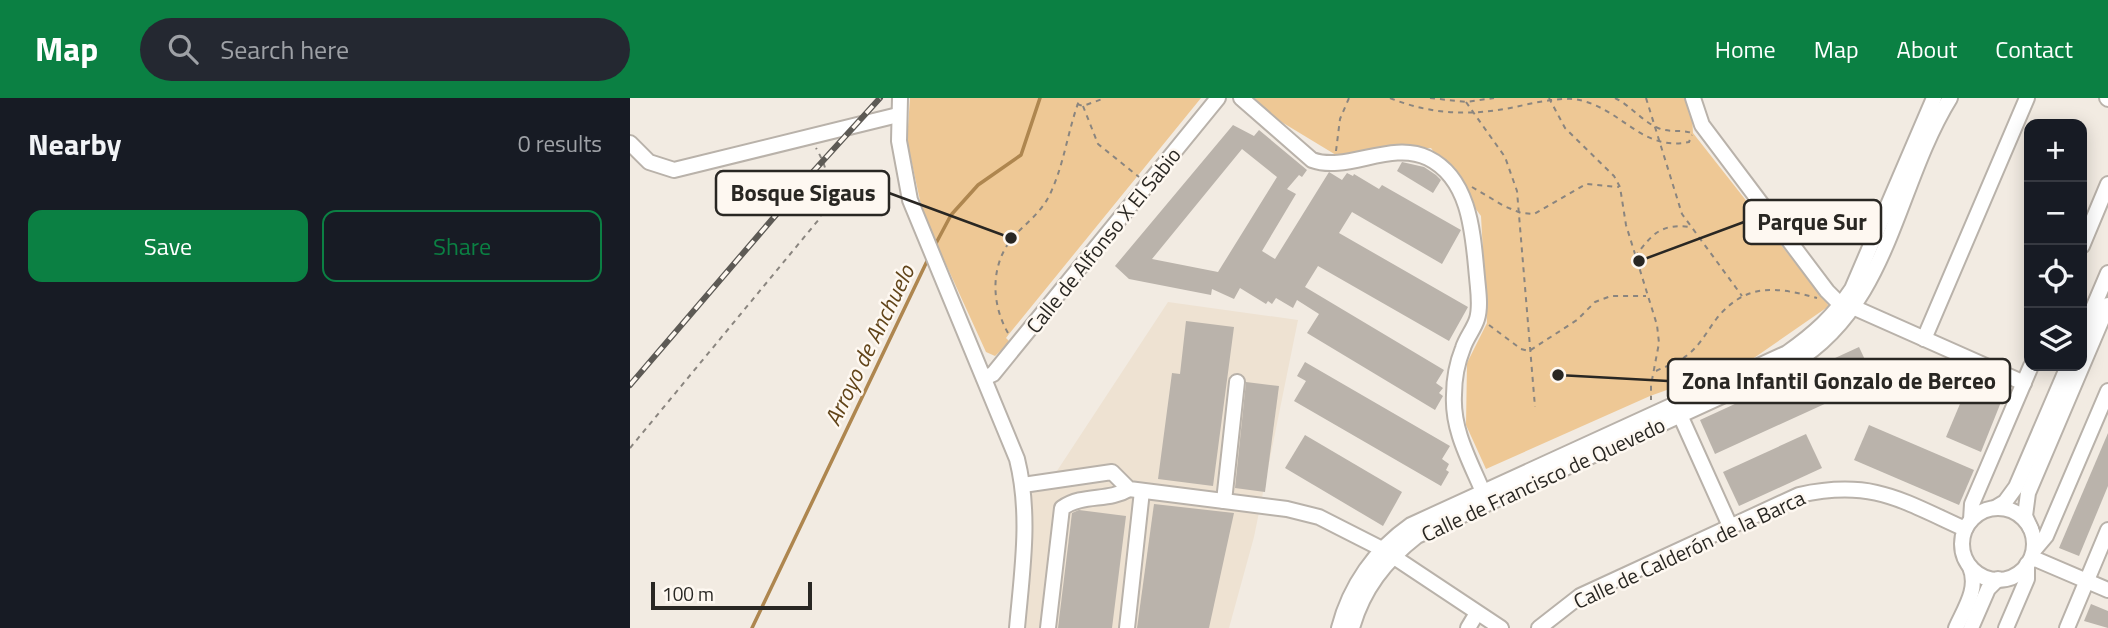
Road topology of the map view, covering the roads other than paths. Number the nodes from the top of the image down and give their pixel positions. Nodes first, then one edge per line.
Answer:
1 (900, 98) edge
2 (1218, 98) edge
3 (1241, 98) edge
4 (1693, 98) edge
5 (1934, 98) edge
6 (1950, 98) edge
7 (2027, 98) edge
8 (898, 115) junction
9 (630, 143) edge
10 (2108, 184) edge
11 (2082, 245) edge
12 (2108, 273) edge
13 (2108, 305) edge
14 (1848, 306) junction
15 (2087, 322) edge
16 (1924, 339) junction
17 (2029, 371) edge
18 (2066, 371) edge
19 (984, 378) junction
20 (1237, 382) dead end
21 (2024, 383) junction
22 (2108, 391) edge
23 (1680, 415) junction
24 (1023, 485) junction
25 (1136, 490) junction
26 (1483, 492) junction
27 (1223, 501) junction
28 (1995, 508) junction
29 (1968, 525) junction
30 (1730, 526) junction
31 (2031, 528) junction
32 (2108, 530) edge
33 (1387, 553) junction
34 (2032, 557) junction
35 (1970, 565) junction
36 (1998, 579) junction
37 (2087, 581) junction
38 (2108, 590) edge
39 (1477, 613) junction
40 (1017, 628) edge
41 (1048, 628) edge
42 (1127, 628) edge
43 (1339, 628) edge
44 (1352, 628) edge
45 (1468, 628) edge
46 (1501, 628) edge
47 (1539, 628) edge
48 (1956, 628) edge
49 (1971, 628) edge
50 (2006, 628) edge
51 (2067, 628) edge

1 - 8 street
2 - 19 street, Calle de Alfonso X El Sabio
3 - 26 street
4 - 14 street
5 - 14 street, Calle de Francisco de Quevedo
6 - 14 street, Calle de Francisco de Quevedo
7 - 16 street
8 - 9 street
8 - 19 street
10 - 11 street
12 - 15 street
13 - 31 street
14 - 16 street
14 - 23 street, Calle de Francisco de Quevedo
14 - 26 street, Calle de Francisco de Quevedo
16 - 21 street
17 - 21 street
18 - 28 street
19 - 24 street
20 - 27 street
21 - 29 street
22 - 34 street
23 - 30 street
23 - 33 street, Calle de Francisco de Quevedo
24 - 25 street
24 - 40 street
25 - 27 street
25 - 41 street
25 - 42 street
26 - 33 street, Calle de Francisco de Quevedo
27 - 33 street
28 - 29 street
28 - 31 street
29 - 30 street, Calle de Calderón de la Barca
29 - 35 street
30 - 47 street, Calle de Calderón de la Barca
31 - 34 street
32 - 37 street
33 - 39 street
33 - 43 street, Calle de Francisco de Quevedo
33 - 44 street, Calle de Francisco de Quevedo
34 - 36 street
34 - 37 street
34 - 50 street
35 - 36 street
35 - 48 street
36 - 49 street
37 - 38 street
37 - 51 street
39 - 45 street
39 - 46 street

